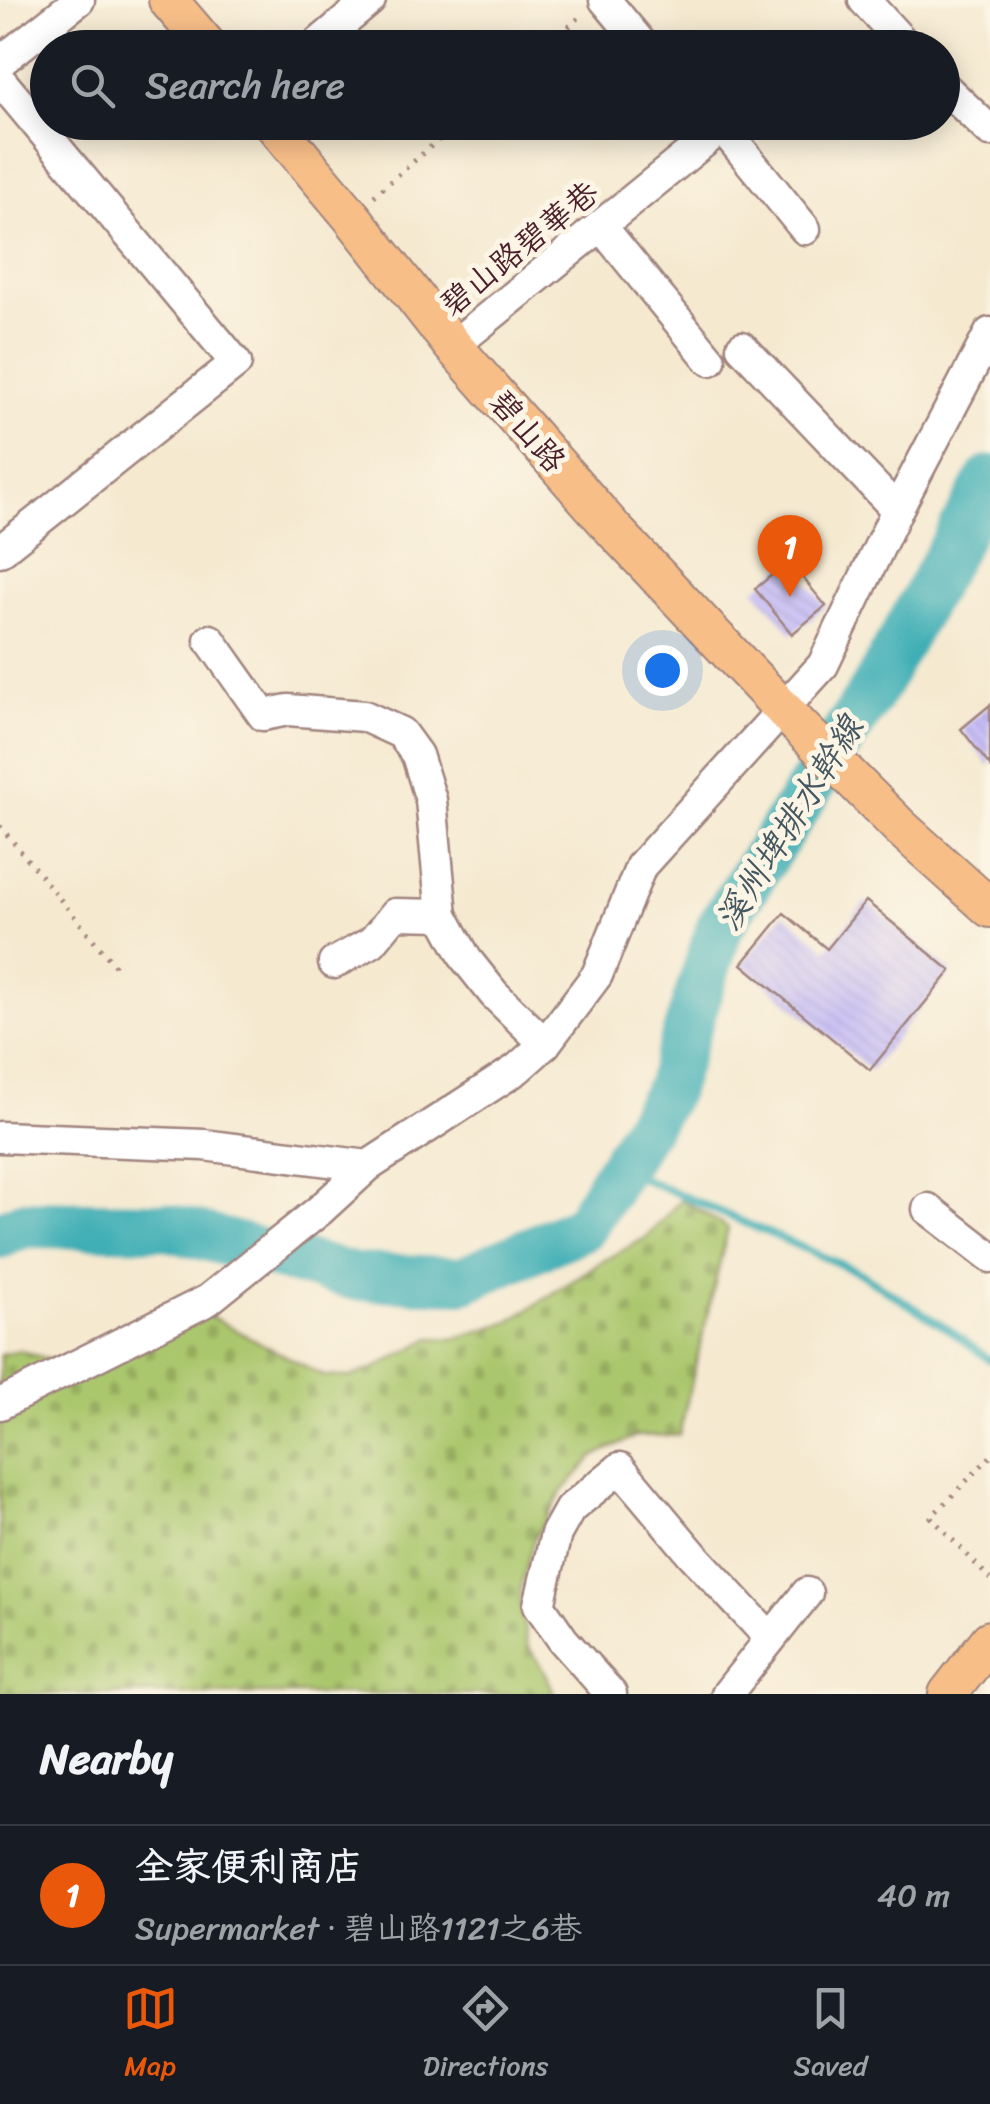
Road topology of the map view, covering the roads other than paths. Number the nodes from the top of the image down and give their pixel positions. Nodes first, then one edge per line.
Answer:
1 (79, 0) edge
2 (168, 0) edge
3 (370, 0) edge
4 (864, 0) edge
5 (595, 6) edge
6 (41, 30) edge
7 (194, 30) edge
8 (334, 30) edge
9 (624, 30) edge
10 (885, 30) edge
11 (30, 38) edge
12 (0, 62) edge
13 (0, 80) edge
14 (960, 102) edge
15 (30, 116) edge
16 (990, 132) edge
17 (50, 140) edge
18 (287, 140) edge
19 (707, 140) edge
20 (732, 140) edge
21 (601, 226) junction
22 (805, 230) dead end
23 (990, 333) edge
24 (454, 346) junction
25 (742, 348) dead end
26 (710, 360) dead end
27 (897, 510) junction
28 (0, 551) edge
29 (210, 640) dead end
30 (791, 718) junction
31 (990, 908) edge
32 (442, 915) junction
33 (334, 963) dead end
34 (544, 1044) junction
35 (0, 1137) edge
36 (368, 1166) junction
37 (928, 1209) dead end
38 (990, 1257) edge
39 (0, 1404) edge
40 (807, 1592) dead end
41 (770, 1638) junction
42 (990, 1640) edge
43 (611, 1694) edge
44 (727, 1694) edge
45 (948, 1694) edge

1 - 6 street
2 - 7 main road
3 - 8 street
4 - 10 street
5 - 9 street
11 - 12 street
13 - 15 street
14 - 16 street
17 - 28 street
18 - 24 main road, 碧山路
19 - 21 street, 碧山路碧華巷
20 - 22 street, 碧山路碧華巷
21 - 24 street, 碧山路碧華巷
21 - 26 street
23 - 27 street
24 - 30 main road, 碧山路
25 - 27 street
27 - 30 street
29 - 32 street
30 - 31 main road, 碧山路
30 - 34 street
32 - 33 street
32 - 34 street
34 - 36 street
35 - 36 street
36 - 39 street
37 - 38 street
40 - 41 street
41 - 43 street
41 - 44 street
42 - 45 main road

